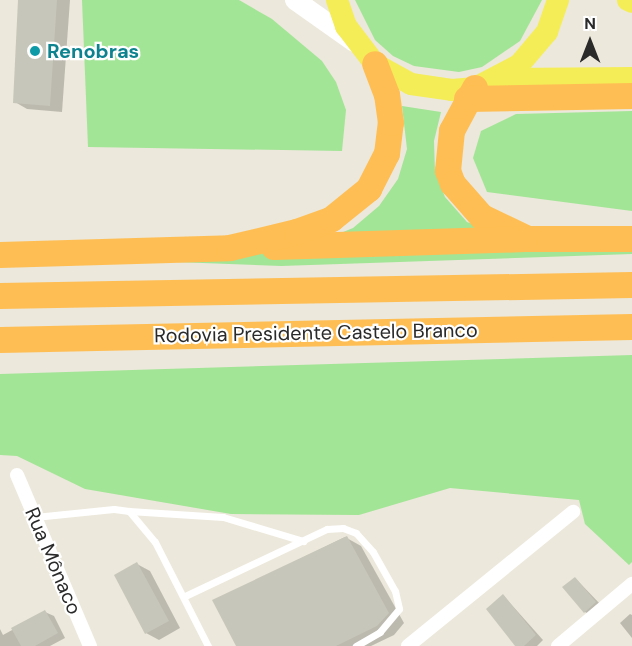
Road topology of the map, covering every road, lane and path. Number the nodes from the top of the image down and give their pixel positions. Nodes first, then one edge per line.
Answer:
1 (295, 0) edge
2 (337, 0) edge
3 (558, 0) edge
4 (358, 46) junction
5 (375, 64) junction
6 (632, 78) edge
7 (499, 79) junction
8 (471, 94) junction
9 (632, 96) edge
10 (528, 238) junction
11 (632, 239) edge
12 (230, 248) junction
13 (0, 255) edge
14 (632, 285) edge
15 (0, 296) edge
16 (632, 327) edge
17 (0, 340) edge
18 (17, 475) dead end
19 (129, 511) junction
20 (573, 512) dead end
21 (35, 517) junction
22 (303, 541) junction
23 (632, 584) edge
24 (185, 596) junction
25 (90, 646) edge
26 (208, 646) edge
27 (357, 646) edge
28 (408, 646) edge
29 (558, 646) edge

1 - 4 street
2 - 4 main road
3 - 7 main road
4 - 5 main road
5 - 8 main road
5 - 12 highway
6 - 7 main road
7 - 8 main road
8 - 9 highway
8 - 10 highway
10 - 11 highway
10 - 12 highway
12 - 13 highway
14 - 15 highway
16 - 17 highway, Rodovia Presidente Castelo Branco
18 - 21 street, Rua Mônaco
19 - 21 lane
19 - 22 lane
19 - 24 lane
20 - 28 street
21 - 25 street, Rua Mônaco
22 - 24 lane
22 - 27 lane
23 - 29 street
24 - 26 lane

